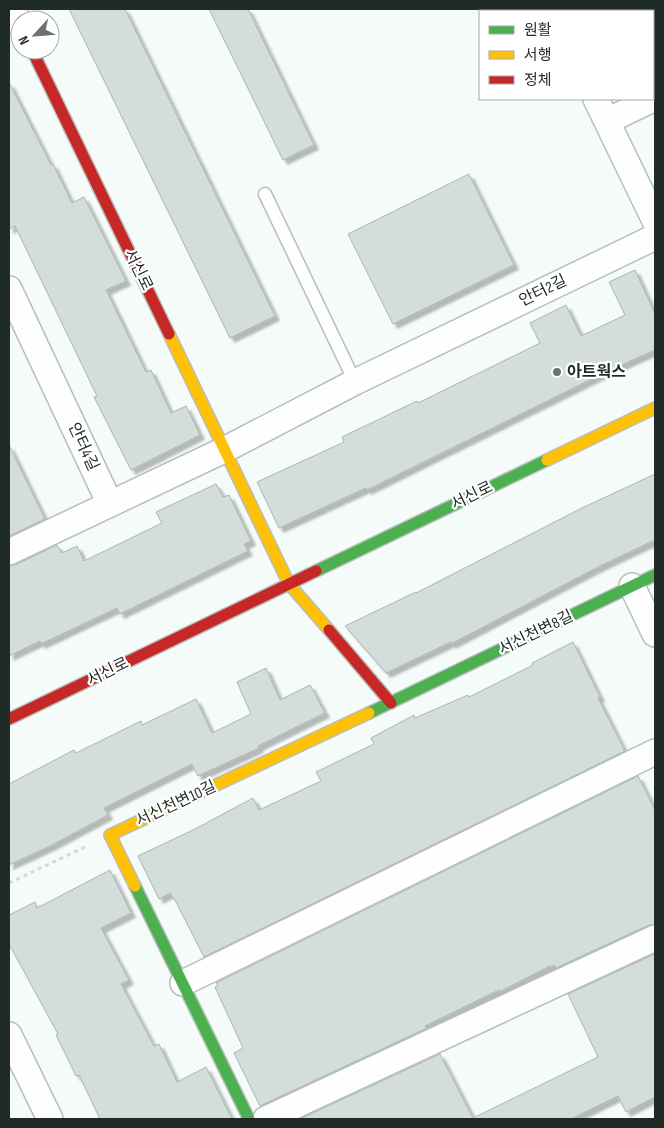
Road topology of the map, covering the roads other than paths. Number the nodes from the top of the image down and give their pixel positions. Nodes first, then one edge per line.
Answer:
1 (37, 60) edge
2 (596, 100) edge
3 (651, 100) edge
4 (607, 121) junction
5 (266, 194) dead end
6 (655, 221) edge
7 (655, 237) edge
8 (9, 289) edge
9 (355, 382) junction
10 (655, 408) edge
11 (224, 450) junction
12 (110, 504) junction
13 (9, 552) edge
14 (655, 575) edge
15 (289, 584) junction
16 (632, 586) junction
17 (655, 634) edge
18 (391, 703) junction
19 (9, 720) edge
20 (655, 752) edge
21 (655, 938) edge
22 (183, 983) junction
23 (9, 1035) edge
24 (50, 1119) edge
25 (249, 1119) edge
26 (266, 1119) edge

1 - 11 street, 서신로
2 - 4 street
3 - 4 street
4 - 6 street
5 - 9 lane
7 - 9 street, 안터2길
8 - 12 street, 안터4길
9 - 11 street
10 - 15 street, 서신로
11 - 12 street
11 - 15 street, 서신로
12 - 13 street
14 - 16 street, 서신천변8길
15 - 18 street
15 - 19 street, 서신로
16 - 17 street
16 - 18 street, 서신천변8길
18 - 22 street, 서신천변10길
20 - 22 street
21 - 26 street
22 - 25 street
23 - 24 street

